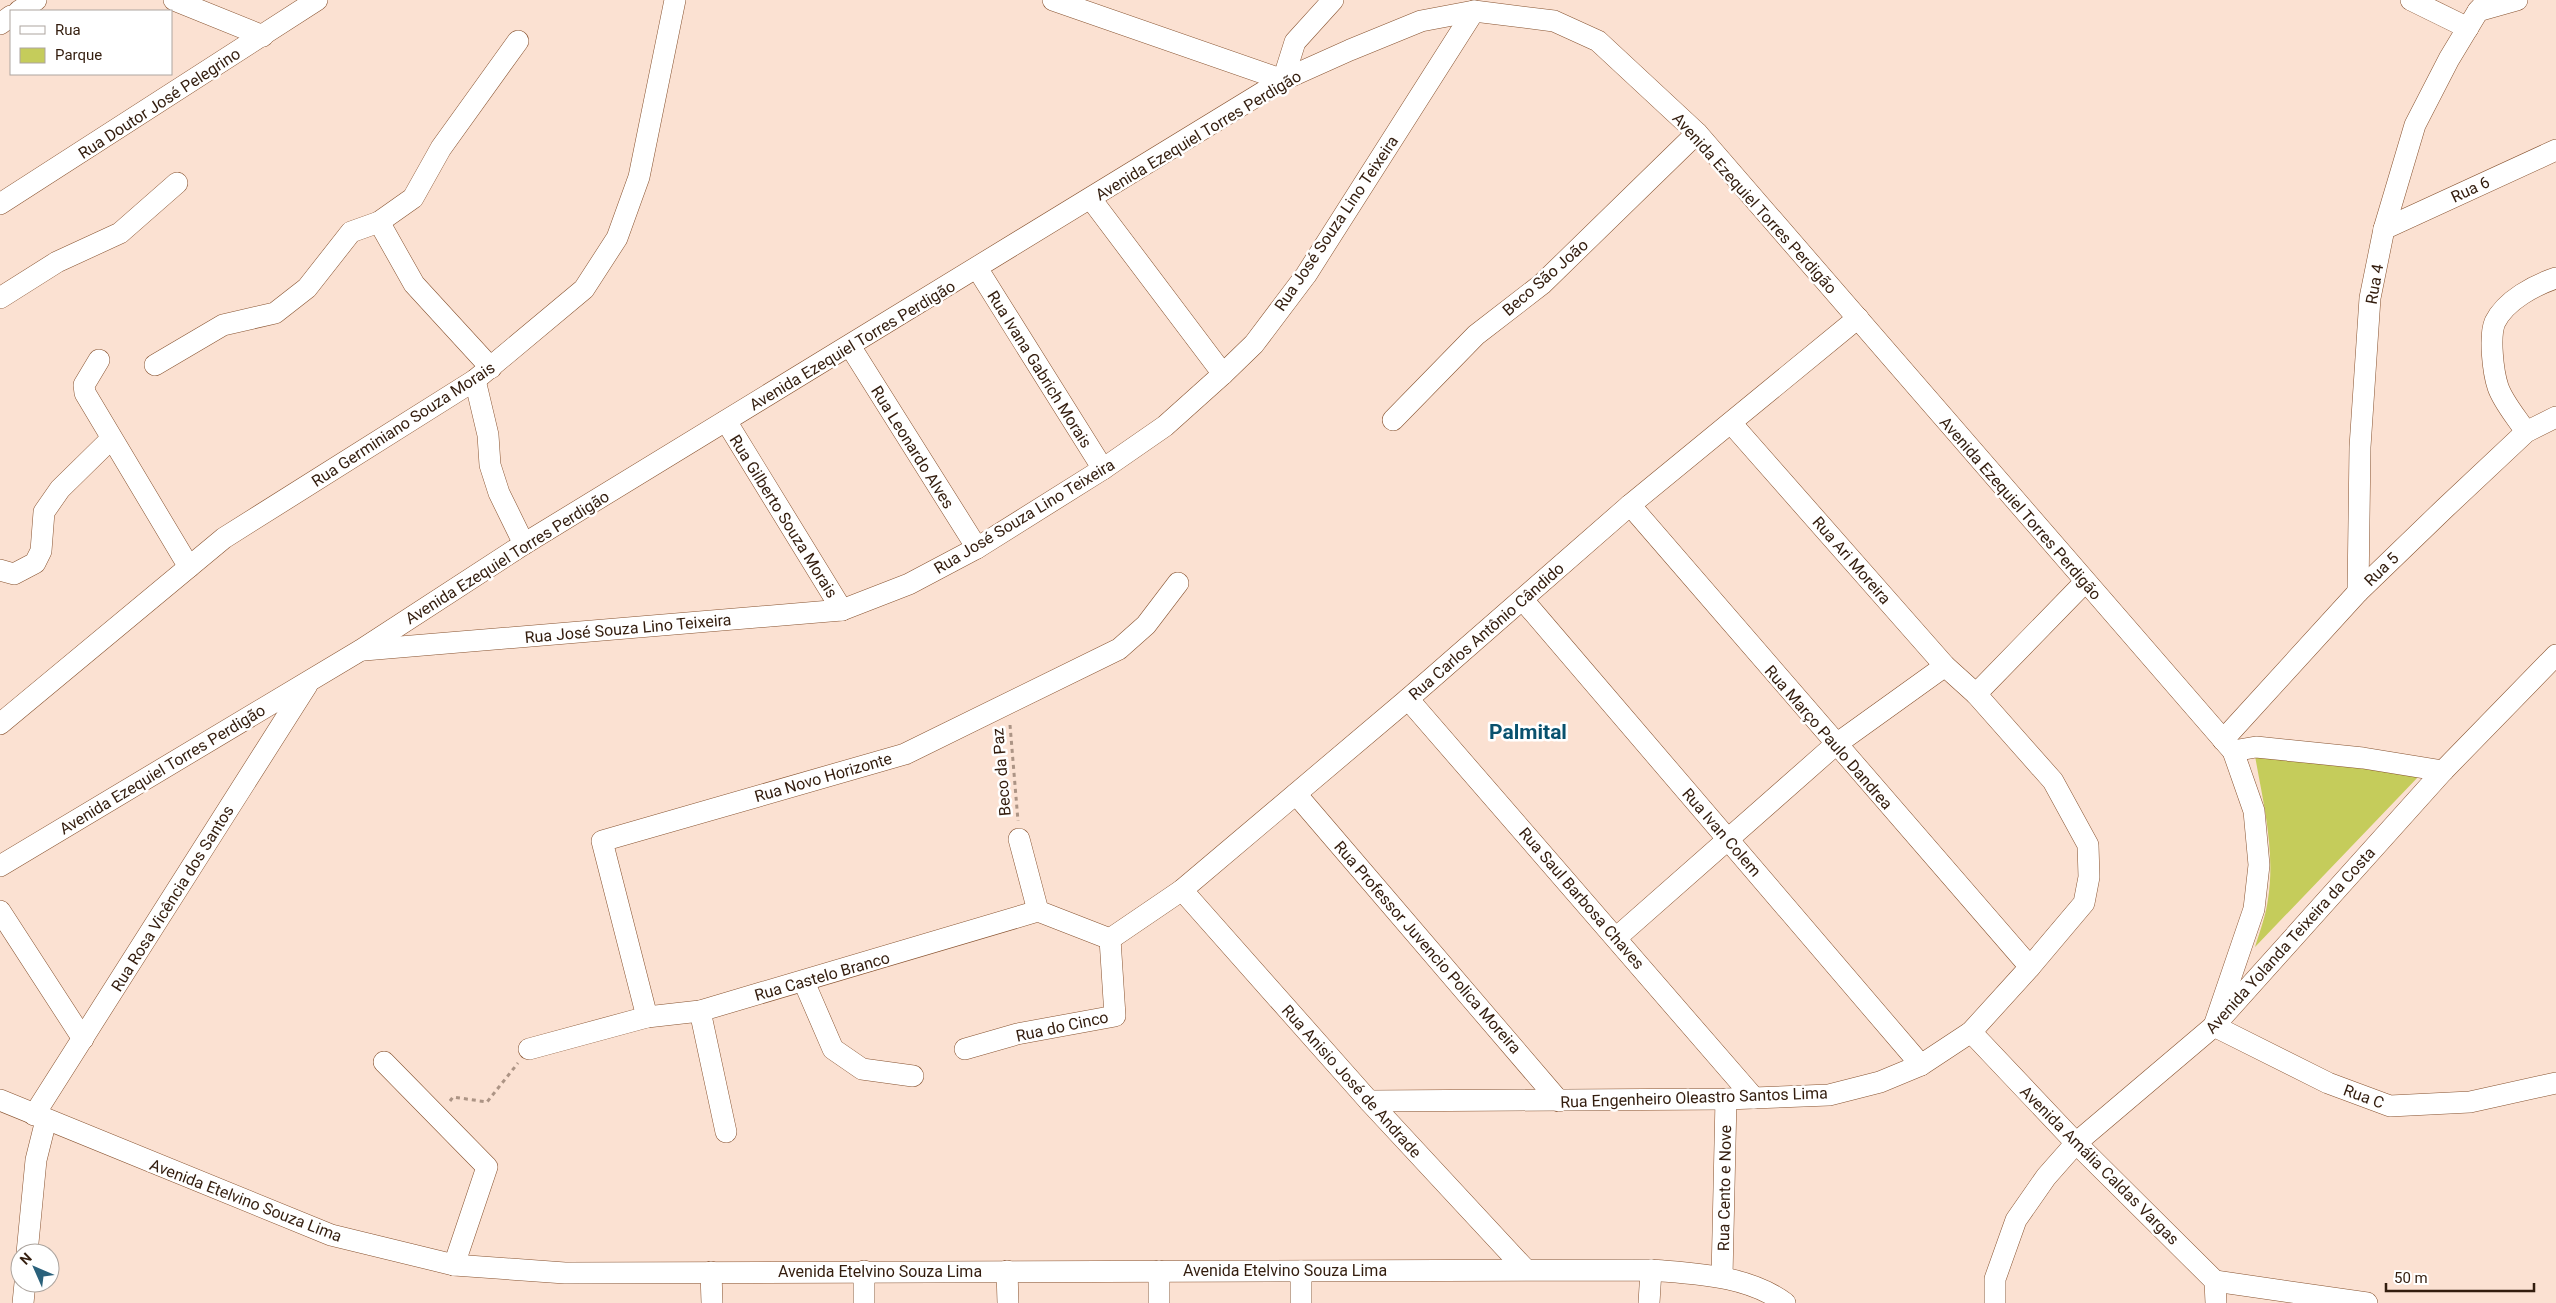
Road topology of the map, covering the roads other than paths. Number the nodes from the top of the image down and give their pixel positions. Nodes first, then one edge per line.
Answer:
1 (36, 0) edge
2 (174, 0) edge
3 (317, 0) edge
4 (675, 0) edge
5 (1053, 0) edge
6 (1333, 0) edge
7 (2411, 0) edge
8 (2517, 0) edge
9 (21, 10) edge
10 (1474, 11) junction
11 (2478, 13) edge
12 (263, 36) junction
13 (518, 41) dead end
14 (1283, 80) junction
15 (1697, 133) junction
16 (2556, 150) edge
17 (176, 184) dead end
18 (1091, 199) junction
19 (0, 204) edge
20 (379, 222) junction
21 (2384, 229) junction
22 (978, 268) junction
23 (2556, 278) edge
24 (0, 298) edge
25 (1858, 318) junction
26 (850, 346) junction
27 (100, 360) dead end
28 (155, 365) dead end
29 (483, 374) junction
30 (1223, 374) junction
31 (2556, 417) edge
32 (1393, 420) dead end
33 (726, 421) junction
34 (1731, 423) junction
35 (2526, 432) junction
36 (111, 439) junction
37 (1103, 469) junction
38 (1630, 505) junction
39 (524, 544) junction
40 (977, 548) junction
41 (189, 567) junction
42 (0, 570) edge
43 (2085, 582) junction
44 (1178, 583) dead end
45 (2358, 592) junction
46 (1523, 600) junction
47 (842, 610) junction
48 (361, 650) junction
49 (2556, 655) edge
50 (1945, 666) junction
51 (310, 681) junction
52 (1976, 694) junction
53 (1408, 699) junction
54 (0, 724) edge
55 (1836, 745) junction
56 (2228, 746) junction
57 (2443, 771) junction
58 (2053, 781) joint
59 (1296, 794) junction
60 (1019, 839) road end
61 (1728, 839) junction
62 (0, 866) edge
63 (1182, 890) junction
64 (0, 911) edge
65 (1038, 912) junction
66 (1616, 938) junction
67 (1110, 939) junction
68 (2030, 967) junction
69 (804, 982) junction
70 (700, 1011) junction
71 (647, 1017) junction
72 (2214, 1026) junction
73 (1971, 1032) junction
74 (83, 1039) junction
75 (529, 1049) road end
76 (965, 1049) dead end
77 (384, 1062) dead end
78 (1921, 1065) junction
79 (913, 1076) dead end
80 (2556, 1083) edge
81 (1754, 1098) junction
82 (1726, 1099) junction
83 (0, 1100) edge
84 (1369, 1101) junction
85 (1559, 1101) junction
86 (40, 1118) junction
87 (726, 1132) dead end
88 (2076, 1143) junction
89 (29, 1243) edge
90 (454, 1265) junction
91 (1525, 1269) junction
92 (1159, 1270) junction
93 (1651, 1270) junction
94 (1007, 1271) junction
95 (1301, 1271) junction
96 (711, 1272) junction
97 (864, 1272) junction
98 (1722, 1277) junction
99 (2215, 1281) junction
100 (712, 1303) edge
101 (864, 1303) edge
102 (1008, 1303) edge
103 (1159, 1303) edge
104 (1301, 1303) edge
105 (1649, 1303) edge
106 (1785, 1303) edge
107 (1995, 1303) edge
108 (2216, 1303) edge
109 (2367, 1303) edge

1 - 9 street
2 - 12 street
3 - 12 street, Rua Doutor José Pelegrino
4 - 29 street, Rua Germiniano Souza Morais
5 - 14 street
6 - 14 street
7 - 11 street
8 - 11 street
10 - 14 street, Avenida Ezequiel Torres Perdigão
10 - 15 street, Avenida Ezequiel Torres Perdigão
10 - 30 street, Rua José Souza Lino Teixeira
11 - 21 street, Rua 4
12 - 19 street, Rua Doutor José Pelegrino
13 - 20 street
14 - 18 street, Avenida Ezequiel Torres Perdigão
15 - 25 street, Avenida Ezequiel Torres Perdigão
15 - 32 street, Beco São João
16 - 21 street, Rua 6
17 - 24 street
18 - 22 street, Avenida Ezequiel Torres Perdigão
18 - 30 street
20 - 28 street
20 - 29 street
21 - 45 street, Rua 4
22 - 26 street, Avenida Ezequiel Torres Perdigão
22 - 37 street, Rua Ivana Gabrich Morais
23 - 35 street
25 - 34 street, Rua Carlos Antônio Cândido
25 - 43 street, Avenida Ezequiel Torres Perdigão
26 - 33 street, Avenida Ezequiel Torres Perdigão
26 - 40 street, Rua Leonardo Alves
27 - 36 street
29 - 39 street
29 - 41 street, Rua Germiniano Souza Morais
30 - 37 street, Rua José Souza Lino Teixeira
31 - 35 street, Rua 5
33 - 39 street, Avenida Ezequiel Torres Perdigão
33 - 47 street, Rua Gilberto Souza Morais
34 - 38 street, Rua Carlos Antônio Cândido
34 - 50 street, Rua Ari Moreira
35 - 45 street, Rua 5
36 - 41 street
36 - 42 street
37 - 40 street, Rua José Souza Lino Teixeira
38 - 46 street, Rua Carlos Antônio Cândido
38 - 55 street, Rua Março Paulo Dandrea
39 - 48 street, Avenida Ezequiel Torres Perdigão
40 - 47 street, Rua José Souza Lino Teixeira
41 - 54 street, Rua Germiniano Souza Morais
43 - 52 street
43 - 56 street, Avenida Ezequiel Torres Perdigão
44 - 71 street, Rua Novo Horizonte
45 - 56 street, Rua 5
46 - 53 street, Rua Carlos Antônio Cândido
46 - 61 street, Rua Ivan Colem
47 - 48 street, Rua José Souza Lino Teixeira
48 - 51 street, Avenida Ezequiel Torres Perdigão
49 - 57 street, Avenida Yolanda Teixeira da Costa
50 - 52 street, Rua Ari Moreira
50 - 55 street
51 - 62 street, Avenida Ezequiel Torres Perdigão
51 - 74 street, Rua Rosa Vicência dos Santos
52 - 58 street, Rua Ari Moreira
53 - 59 street, Rua Carlos Antônio Cândido
53 - 66 street, Rua Saul Barbosa Chaves
55 - 61 street
55 - 68 street, Rua Março Paulo Dandrea
56 - 57 street
56 - 72 street, Avenida Ezequiel Torres Perdigão
57 - 72 street, Avenida Yolanda Teixeira da Costa
58 - 68 street, Rua Engenheiro Oleastro Santos Lima
59 - 63 street, Rua Carlos Antônio Cândido
59 - 85 street, Rua Professor Juvencio Polica Moreira
60 - 65 street
61 - 66 street
61 - 78 street, Rua Ivan Colem
63 - 67 street, Rua Carlos Antônio Cândido
63 - 84 street, Rua Anisio José de Andrade
64 - 74 street
65 - 67 street
65 - 69 street, Rua Castelo Branco
66 - 81 street, Rua Saul Barbosa Chaves
67 - 76 street, Rua do Cinco
68 - 73 street, Rua Engenheiro Oleastro Santos Lima
69 - 70 street, Rua Castelo Branco
69 - 79 street
70 - 71 street, Rua Castelo Branco
70 - 87 street
71 - 75 street, Rua Castelo Branco
72 - 80 street, Rua C
72 - 88 street, Avenida Yolanda Teixeira da Costa
73 - 78 street, Rua Engenheiro Oleastro Santos Lima
73 - 88 street, Avenida Amália Caldas Vargas
74 - 86 street, Rua Rosa Vicência dos Santos
77 - 90 street
78 - 81 street, Rua Engenheiro Oleastro Santos Lima
81 - 82 street, Rua Engenheiro Oleastro Santos Lima
82 - 85 street, Rua Engenheiro Oleastro Santos Lima
82 - 98 street, Rua Cento e Nove
83 - 86 street, Avenida Etelvino Souza Lima
84 - 85 street, Rua Engenheiro Oleastro Santos Lima
84 - 91 street, Rua Anisio José de Andrade
86 - 89 street, Rua Rosa Vicência dos Santos
86 - 90 street, Avenida Etelvino Souza Lima
88 - 99 street, Avenida Amália Caldas Vargas
88 - 107 street, Avenida Yolanda Teixeira da Costa
90 - 96 street, Avenida Etelvino Souza Lima
91 - 93 street, Avenida Etelvino Souza Lima
91 - 95 street, Avenida Etelvino Souza Lima
92 - 94 street, Avenida Etelvino Souza Lima
92 - 95 street, Avenida Etelvino Souza Lima
92 - 103 street
93 - 98 street, Avenida Etelvino Souza Lima
93 - 105 street
94 - 97 street, Avenida Etelvino Souza Lima
94 - 102 street
95 - 104 street
96 - 97 street, Avenida Etelvino Souza Lima
96 - 100 street
97 - 101 street
98 - 106 street, Avenida Etelvino Souza Lima
99 - 108 street
99 - 109 street

